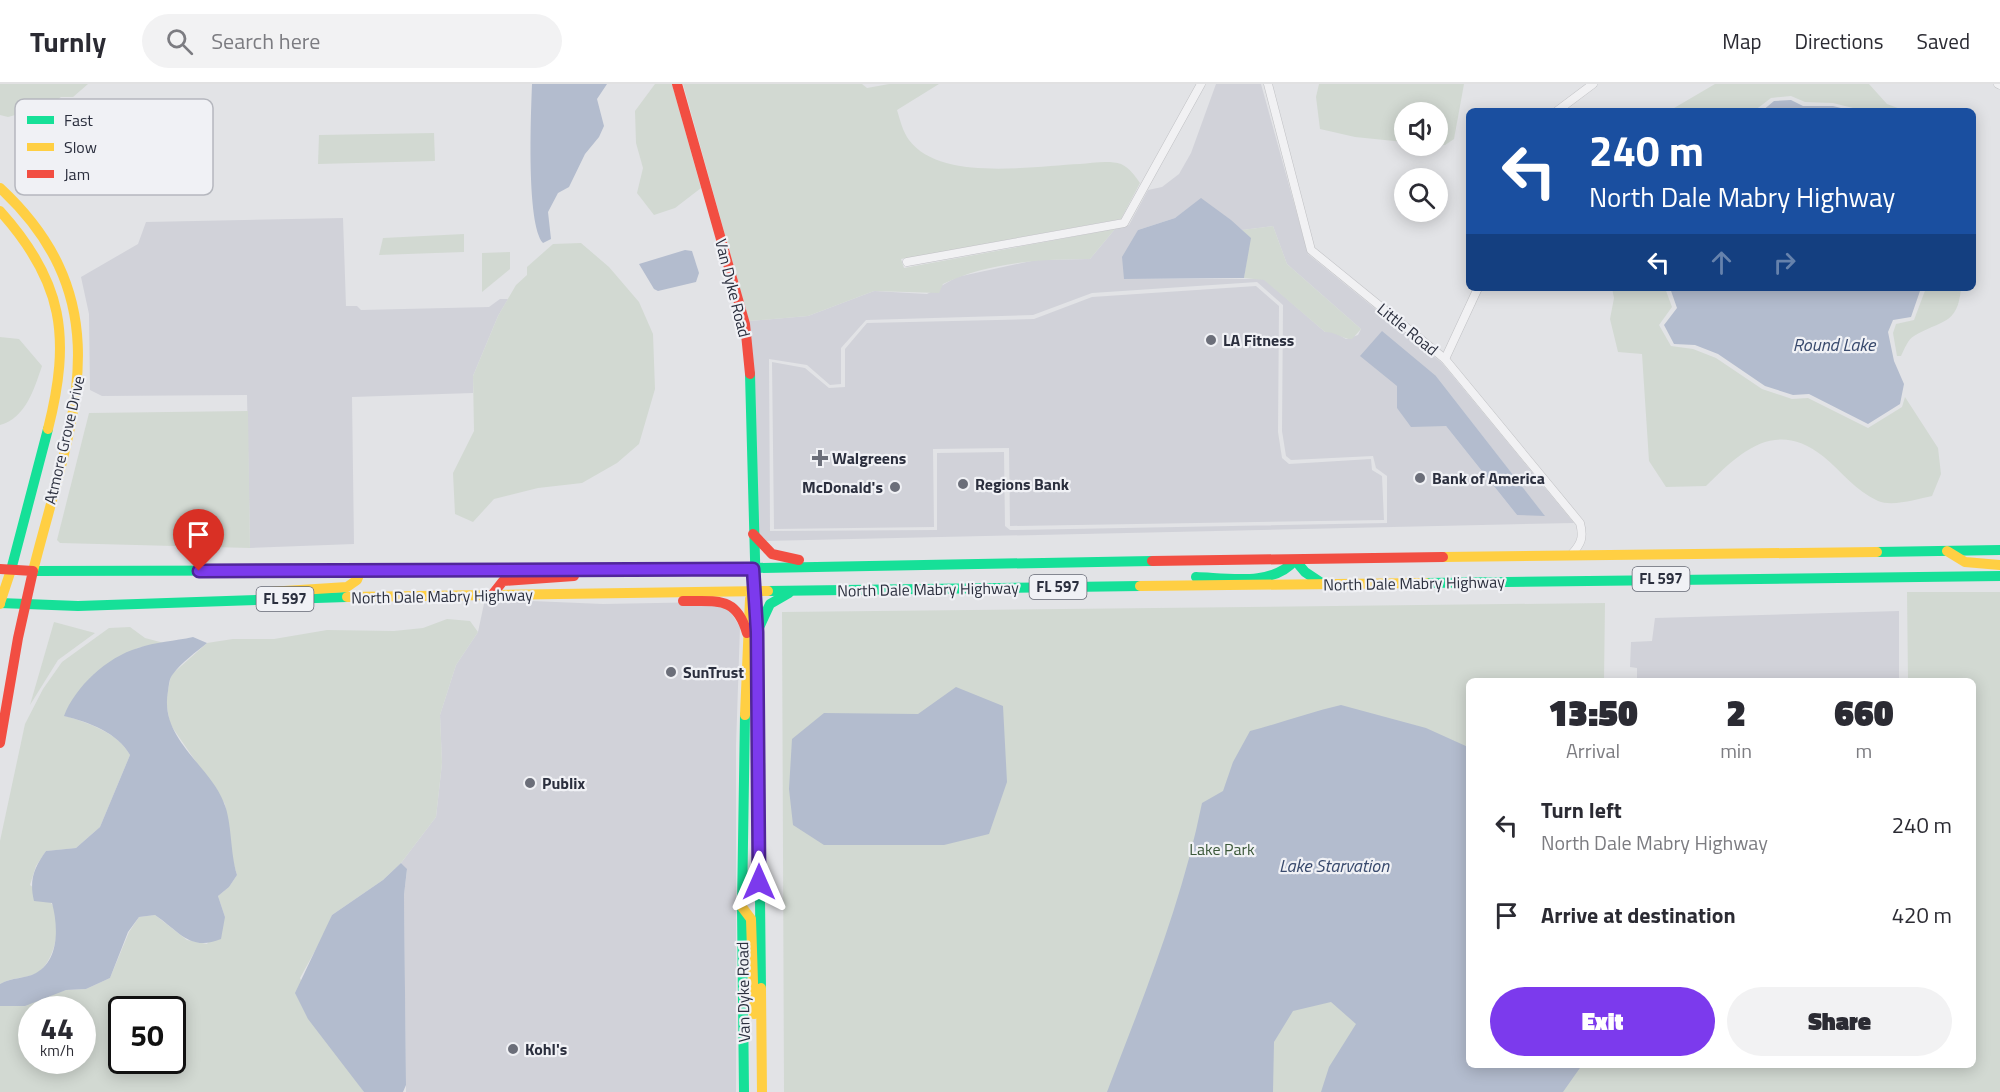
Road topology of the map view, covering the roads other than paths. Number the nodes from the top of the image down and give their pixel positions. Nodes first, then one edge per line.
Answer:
1 (677, 84) edge
2 (1201, 84) edge
3 (1268, 84) edge
4 (1593, 84) edge
5 (1561, 108) edge
6 (0, 188) edge
7 (0, 211) edge
8 (908, 262) dead end
9 (1477, 291) edge
10 (1445, 359) junction
11 (753, 534) junction
12 (1947, 550) junction
13 (2000, 550) edge
14 (1571, 555) junction
15 (1282, 560) junction
16 (1295, 560) junction
17 (2000, 565) edge
18 (6, 569) edge
19 (628, 569) junction
20 (753, 569) junction
21 (361, 570) junction
22 (33, 572) junction
23 (2000, 576) edge
24 (1323, 584) junction
25 (1135, 586) junction
26 (753, 591) junction
27 (794, 591) junction
28 (492, 595) junction
29 (538, 595) junction
30 (0, 603) edge
31 (170, 603) junction
32 (25, 604) junction
33 (752, 632) junction
34 (0, 743) edge
35 (742, 907) junction
36 (744, 1092) edge
37 (762, 1092) edge

1 - 11 main road, Van Dyke Road
2 - 8 street
3 - 10 street, Little Road
4 - 5 street
6 - 22 main road, Atmore Grove Drive
7 - 18 main road, Atmore Grove Drive
9 - 10 street
10 - 14 street, Little Road
11 - 15 main road
11 - 20 main road, Van Dyke Road
12 - 13 main road, North Dale Mabry Highway / FL 597
12 - 14 main road, North Dale Mabry Highway / FL 597
12 - 17 main road
14 - 16 main road, North Dale Mabry Highway / FL 597
15 - 16 main road, North Dale Mabry Highway / FL 597
15 - 20 main road, North Dale Mabry Highway / FL 597
16 - 24 main road
16 - 25 main road
18 - 22 main road, North Dale Mabry Highway / FL 597
18 - 30 main road, Atmore Grove Drive
19 - 20 main road, North Dale Mabry Highway / FL 597
19 - 21 main road, North Dale Mabry Highway / FL 597
19 - 28 main road
20 - 26 main road, Van Dyke Road
21 - 22 main road, North Dale Mabry Highway / FL 597
21 - 31 main road
22 - 32 main road, Atmore Grove Drive
23 - 24 main road, North Dale Mabry Highway / FL 597
24 - 25 main road, North Dale Mabry Highway / FL 597
25 - 27 main road, North Dale Mabry Highway / FL 597
26 - 27 main road, North Dale Mabry Highway / FL 597
26 - 29 main road, North Dale Mabry Highway / FL 597
26 - 33 main road, Van Dyke Road
27 - 33 main road
28 - 29 main road, North Dale Mabry Highway / FL 597
28 - 31 main road, North Dale Mabry Highway / FL 597
29 - 33 main road
30 - 32 main road, North Dale Mabry Highway / FL 597
31 - 32 main road, North Dale Mabry Highway / FL 597
32 - 34 main road, Atmore Grove Drive
33 - 35 main road, Van Dyke Road
33 - 37 main road, Van Dyke Road
35 - 36 main road, Van Dyke Road
35 - 37 main road

